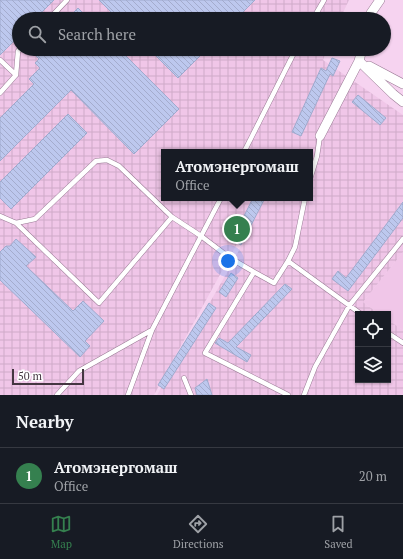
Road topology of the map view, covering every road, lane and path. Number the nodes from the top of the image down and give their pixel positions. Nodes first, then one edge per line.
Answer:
1 (67, 0) edge
2 (324, 0) edge
3 (380, 0) edge
4 (56, 12) edge
5 (317, 12) edge
6 (372, 12) edge
7 (18, 56) edge
8 (292, 56) edge
9 (360, 56) edge
10 (0, 60) edge
11 (359, 61) junction
12 (16, 75) junction
13 (403, 84) edge
14 (0, 93) edge
15 (403, 102) edge
16 (320, 136) joint
17 (246, 149) edge
18 (313, 168) edge
19 (218, 201) edge
20 (304, 201) edge
21 (0, 216) edge
22 (172, 217) junction
23 (16, 223) junction
24 (201, 236) junction
25 (403, 239) edge
26 (288, 261) junction
27 (254, 272) junction
28 (349, 306) junction
29 (356, 311) edge
30 (152, 330) junction
31 (391, 334) edge
32 (403, 343) edge
33 (184, 378) dead end
34 (57, 395) edge
35 (128, 395) edge
36 (191, 395) edge
37 (288, 395) edge
38 (304, 395) edge

1 - 4 lane
2 - 5 lane
3 - 6 street
7 - 12 lane
8 - 17 lane
9 - 11 street
10 - 12 lane
11 - 13 street
11 - 15 street
11 - 16 street
12 - 14 lane
16 - 18 lane
19 - 24 lane
20 - 26 lane
21 - 23 lane
22 - 23 lane
22 - 23 lane
22 - 24 lane
24 - 27 lane
24 - 30 lane
25 - 28 lane
26 - 27 lane
26 - 28 lane
27 - 37 lane
28 - 29 lane
28 - 38 lane
30 - 34 lane
30 - 35 lane
31 - 32 lane
33 - 36 lane

